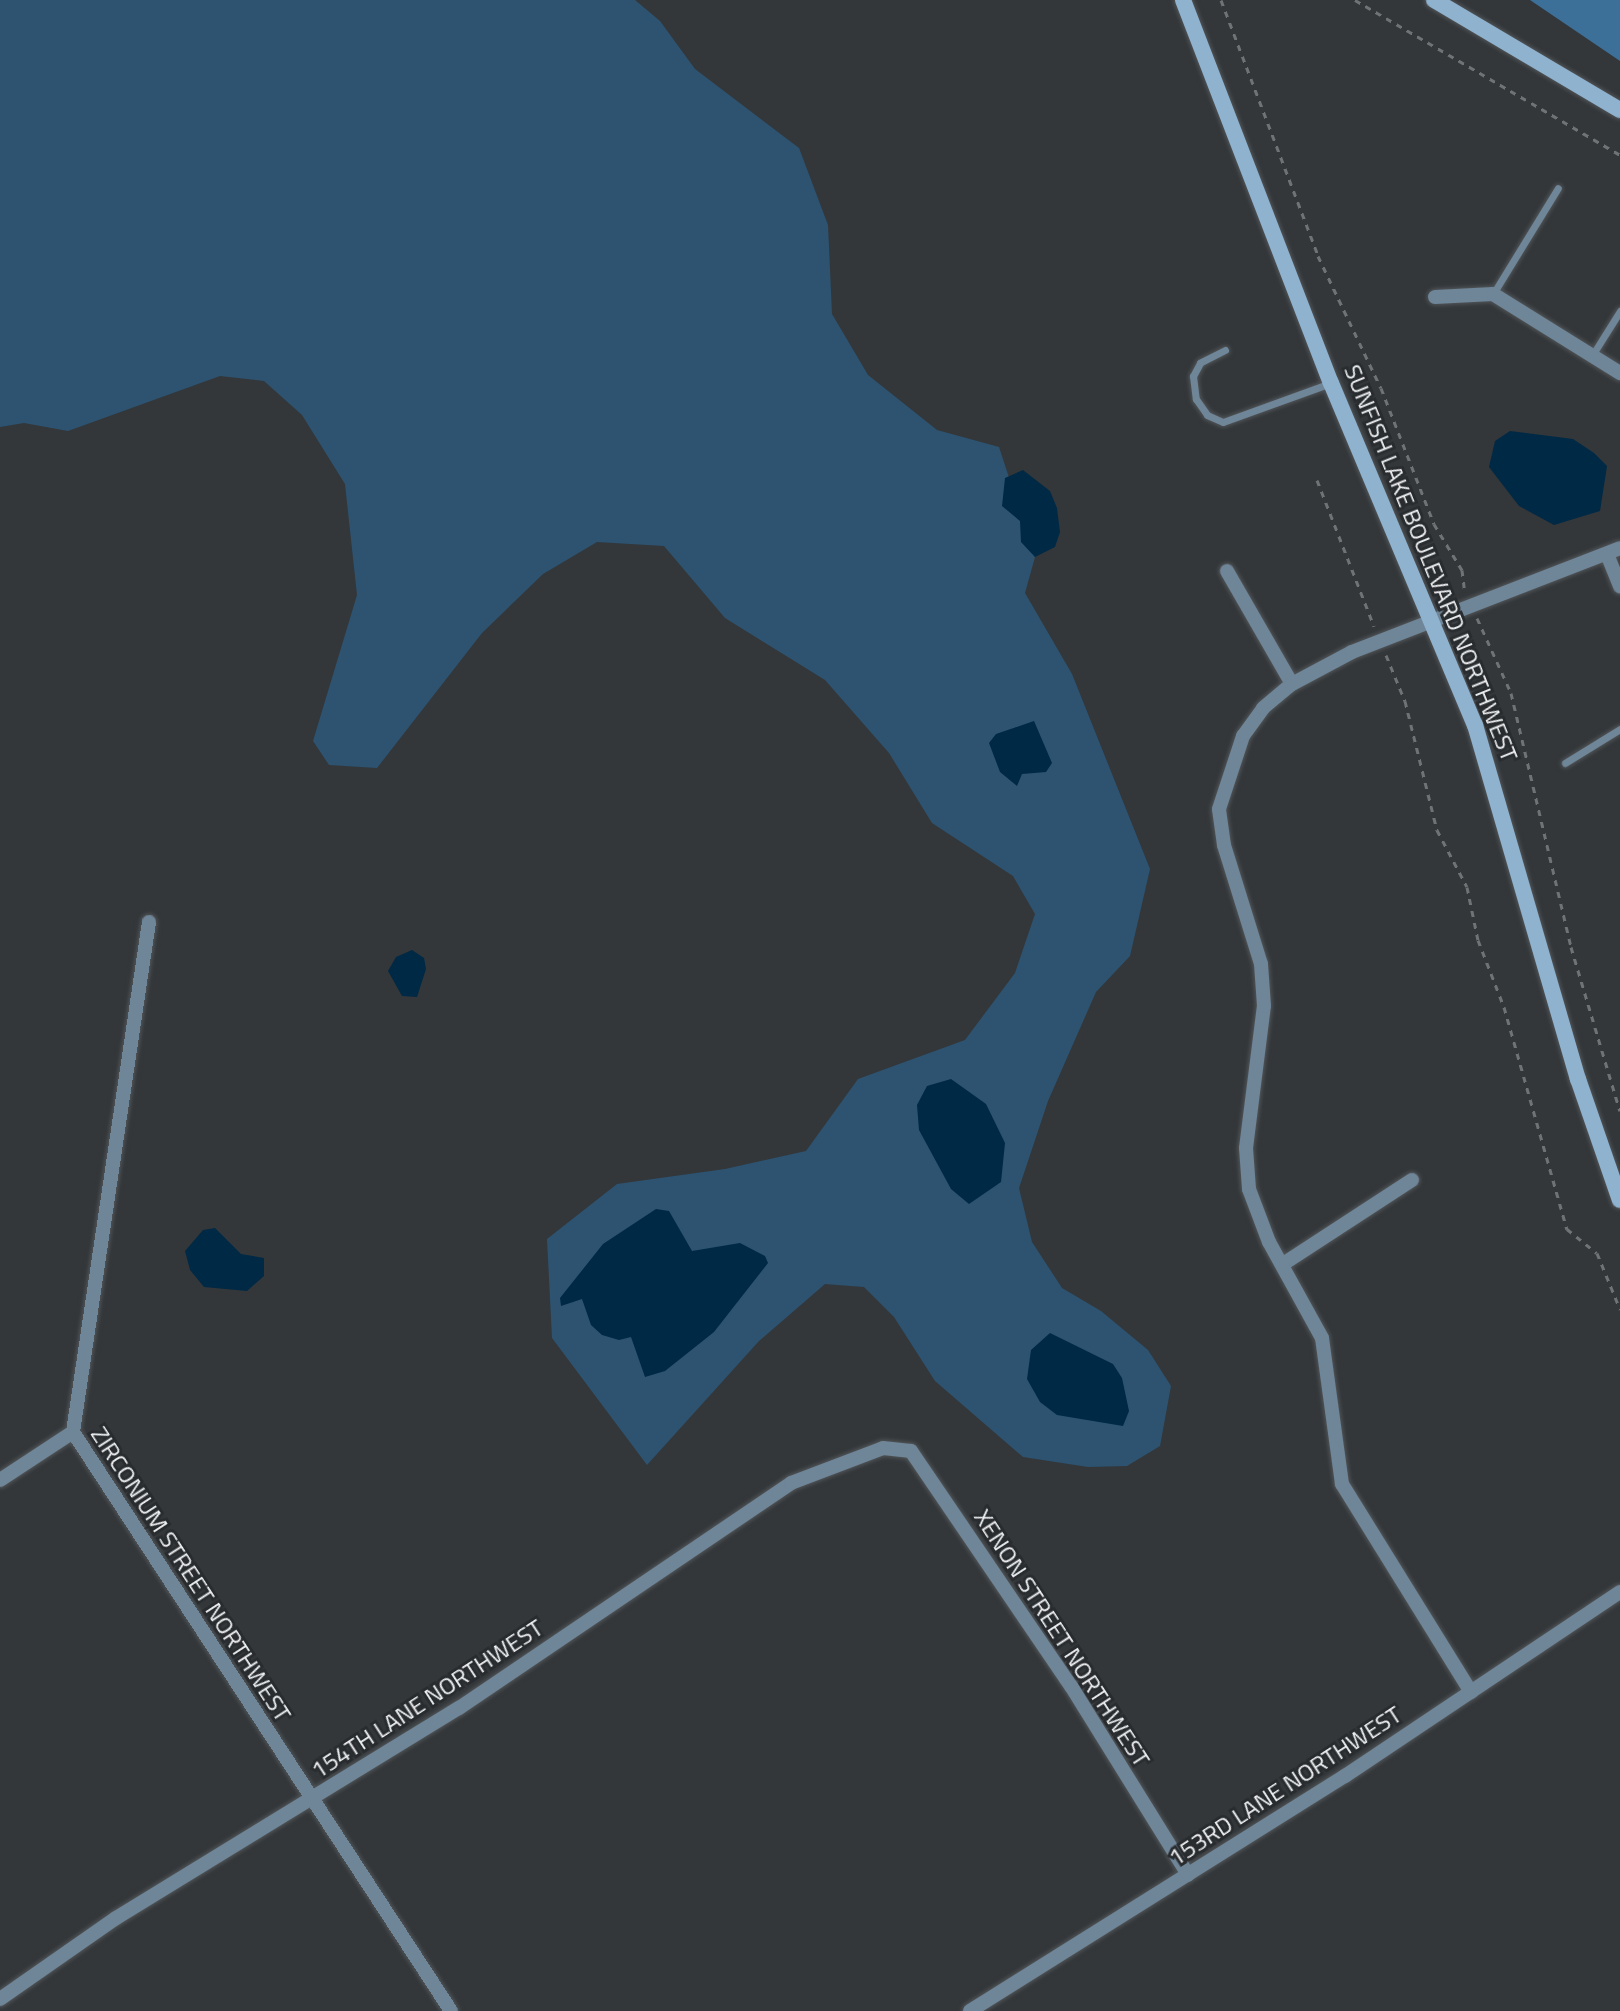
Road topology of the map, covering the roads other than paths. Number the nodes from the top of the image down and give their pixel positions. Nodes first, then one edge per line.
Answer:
1 (1183, 0) edge
2 (1434, 0) edge
3 (1620, 110) edge
4 (1558, 188) dead end
5 (1493, 294) junction
6 (1435, 297) dead end
7 (1620, 311) edge
8 (1225, 350) dead end
9 (1593, 354) junction
10 (1620, 373) edge
11 (1331, 383) junction
12 (1613, 551) edge
13 (1227, 571) dead end
14 (1620, 587) edge
15 (1433, 620) junction
16 (1292, 684) junction
17 (1620, 729) edge
18 (1565, 763) dead end
19 (149, 922) dead end
20 (1412, 1180) dead end
21 (1620, 1200) edge
22 (1283, 1264) junction
23 (73, 1432) junction
24 (883, 1448) joint
25 (0, 1480) edge
26 (1620, 1592) edge
27 (1471, 1692) junction
28 (310, 1800) junction
29 (1188, 1875) junction
30 (0, 1999) edge
31 (451, 2011) edge
32 (970, 2011) edge

1 - 11 street, SUNFISH LAKE BOULEVARD NORTHWEST
2 - 3 street
4 - 5 lane
5 - 6 street
5 - 9 street
7 - 9 lane
8 - 11 lane
9 - 10 street
11 - 15 street, SUNFISH LAKE BOULEVARD NORTHWEST
12 - 14 street
12 - 15 street
13 - 16 street
15 - 16 street
15 - 21 street, SUNFISH LAKE BOULEVARD NORTHWEST
16 - 22 street
17 - 18 lane
19 - 23 street, ZIRCONIUM STREET NORTHWEST
20 - 22 street
22 - 27 street
23 - 25 street
23 - 28 street, ZIRCONIUM STREET NORTHWEST
24 - 28 street, 154TH LANE NORTHWEST
24 - 29 street, XENON STREET NORTHWEST
26 - 27 street, 153RD LANE NORTHWEST
27 - 29 street, 153RD LANE NORTHWEST
28 - 30 street, 154TH LANE NORTHWEST
28 - 31 street, ZIRCONIUM STREET NORTHWEST
29 - 32 street, 153RD LANE NORTHWEST

